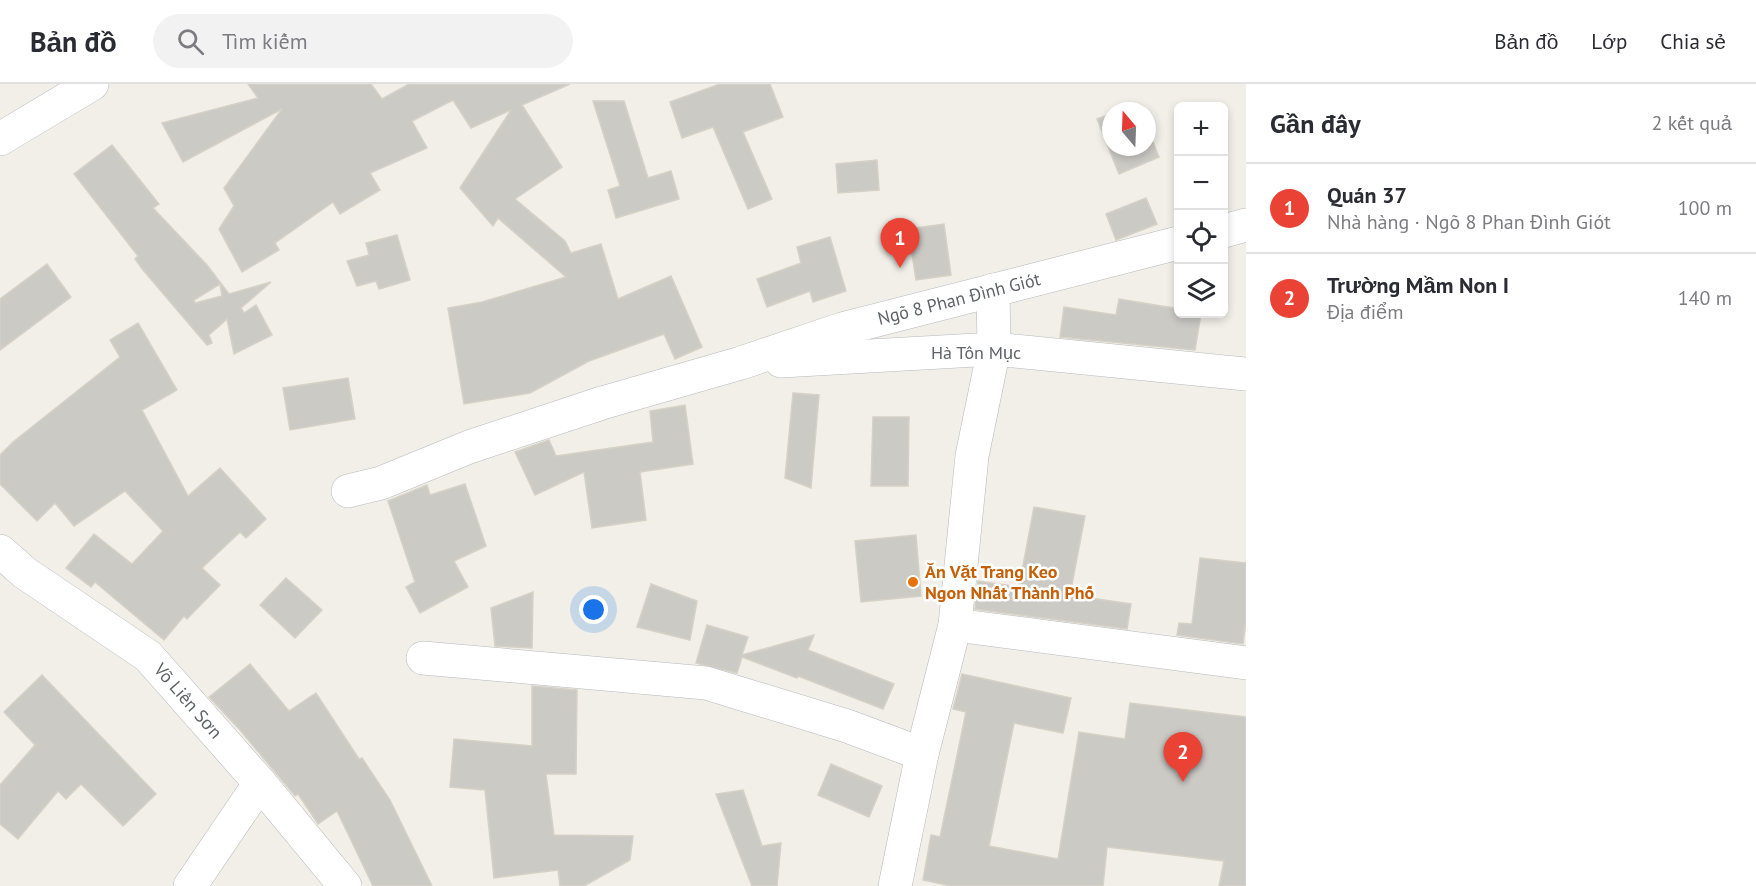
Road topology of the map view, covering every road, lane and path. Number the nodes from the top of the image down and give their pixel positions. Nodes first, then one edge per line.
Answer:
1 (92, 84) edge
2 (0, 139) edge
3 (1246, 225) edge
4 (1228, 230) edge
5 (1174, 244) edge
6 (993, 290) junction
7 (994, 349) junction
8 (741, 363) junction
9 (1246, 374) edge
10 (348, 491) dead end
11 (0, 551) edge
12 (955, 625) junction
13 (423, 658) dead end
14 (1246, 663) edge
15 (922, 754) junction
16 (260, 783) junction
17 (190, 886) edge
18 (345, 886) edge
19 (895, 886) edge

1 - 2 street
3 - 4 street
5 - 6 street, Ngõ 8 Phan Đình Giót
6 - 7 street
6 - 8 street, Ngõ 8 Phan Đình Giót
7 - 8 street, Hà Tôn Mục
7 - 9 street, Hà Tôn Mục
7 - 12 street
8 - 10 street
11 - 16 street, Võ Liên Sơn
12 - 14 street
12 - 15 street
13 - 15 street
15 - 19 street
16 - 17 street
16 - 18 street, Võ Liên Sơn

